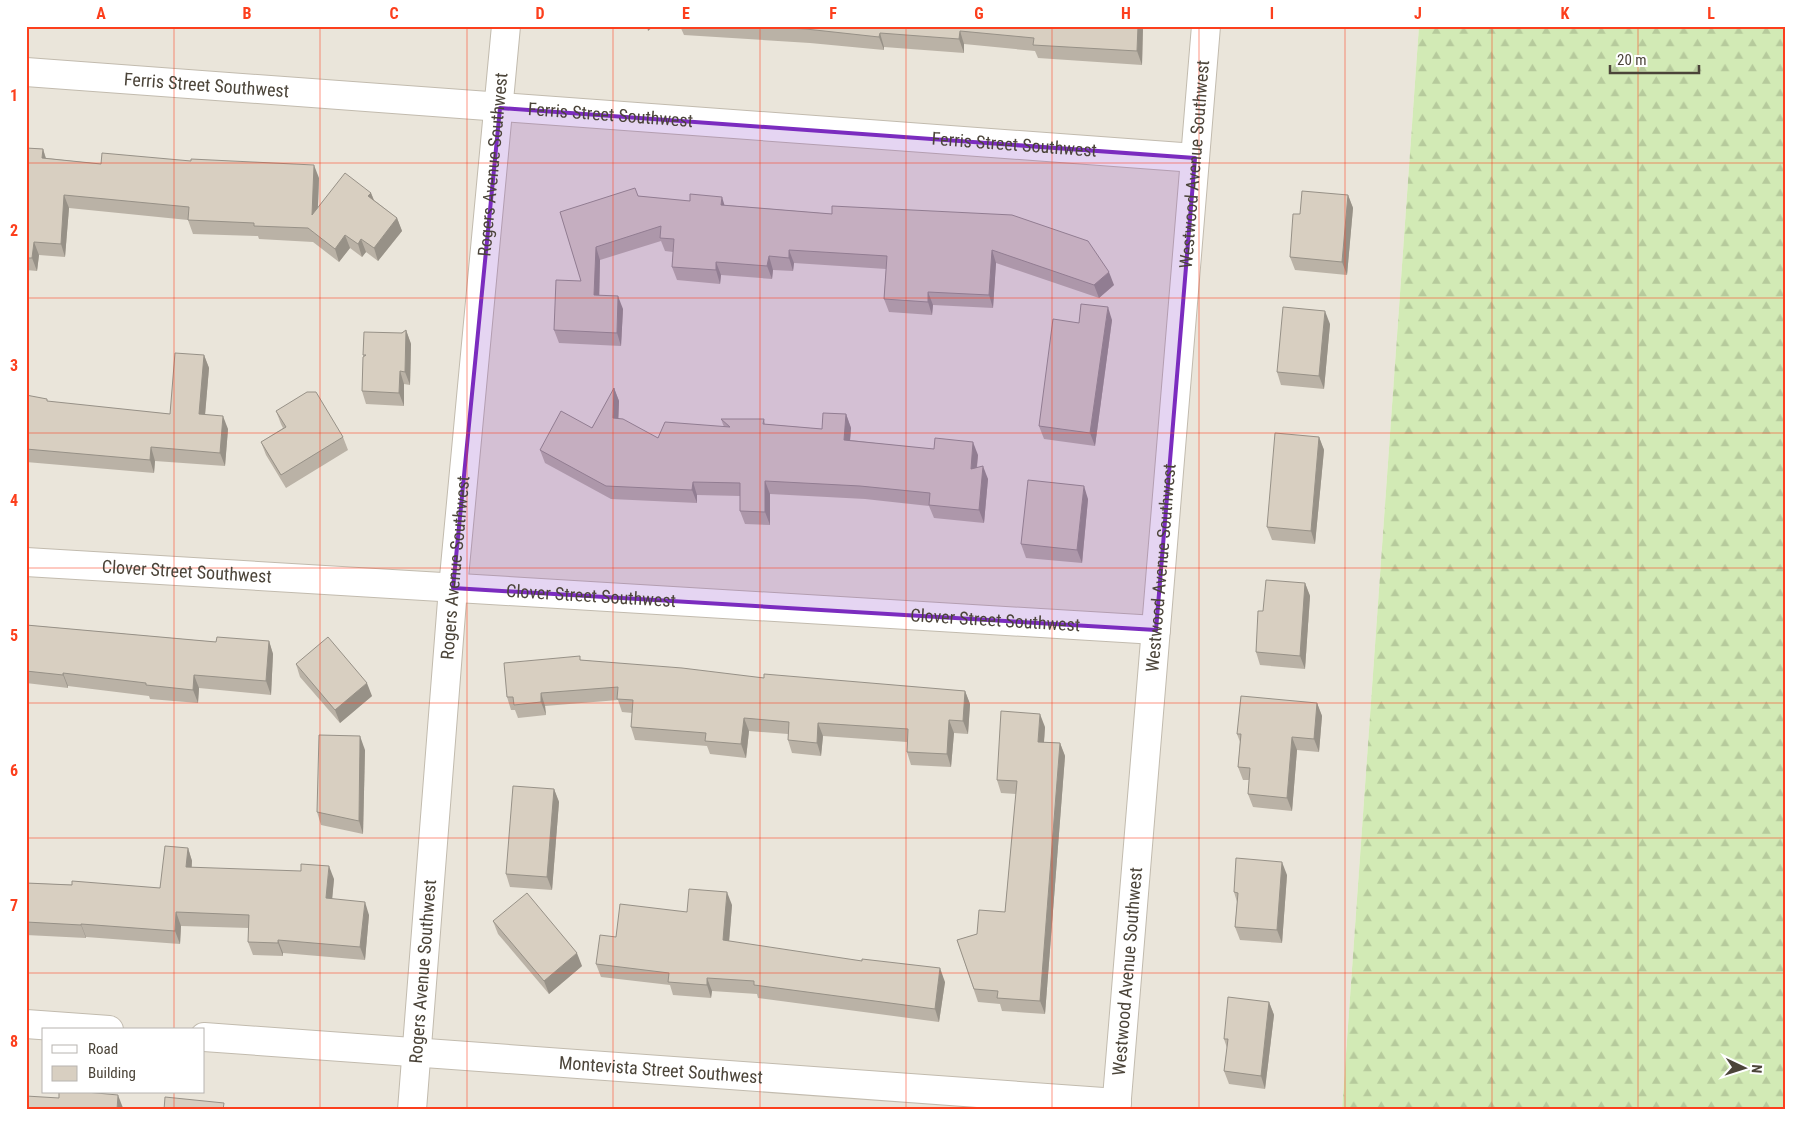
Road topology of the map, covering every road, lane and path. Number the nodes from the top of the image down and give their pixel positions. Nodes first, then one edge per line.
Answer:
1 (506, 26) edge
2 (1206, 26) edge
3 (26, 72) edge
4 (500, 108) junction
5 (1195, 158) junction
6 (26, 562) edge
7 (453, 588) junction
8 (1156, 630) junction
9 (26, 1024) edge
10 (81, 1028) edge
11 (205, 1037) edge
12 (417, 1053) junction
13 (1117, 1106) edge
14 (412, 1110) edge

1 - 4 street, Rogers Avenue Southwest
2 - 5 street, Westwood Avenue Southwest
3 - 4 street, Ferris Street Southwest
4 - 5 street, Ferris Street Southwest
4 - 7 street, Rogers Avenue Southwest
5 - 8 street, Westwood Avenue Southwest
6 - 7 street, Clover Street Southwest
7 - 8 street, Clover Street Southwest
7 - 12 street, Rogers Avenue Southwest
8 - 13 street, Westwood Avenue Southwest
9 - 10 street
11 - 12 street, Montevista Street Southwest
12 - 13 street, Montevista Street Southwest
12 - 14 street, Rogers Avenue Southwest

